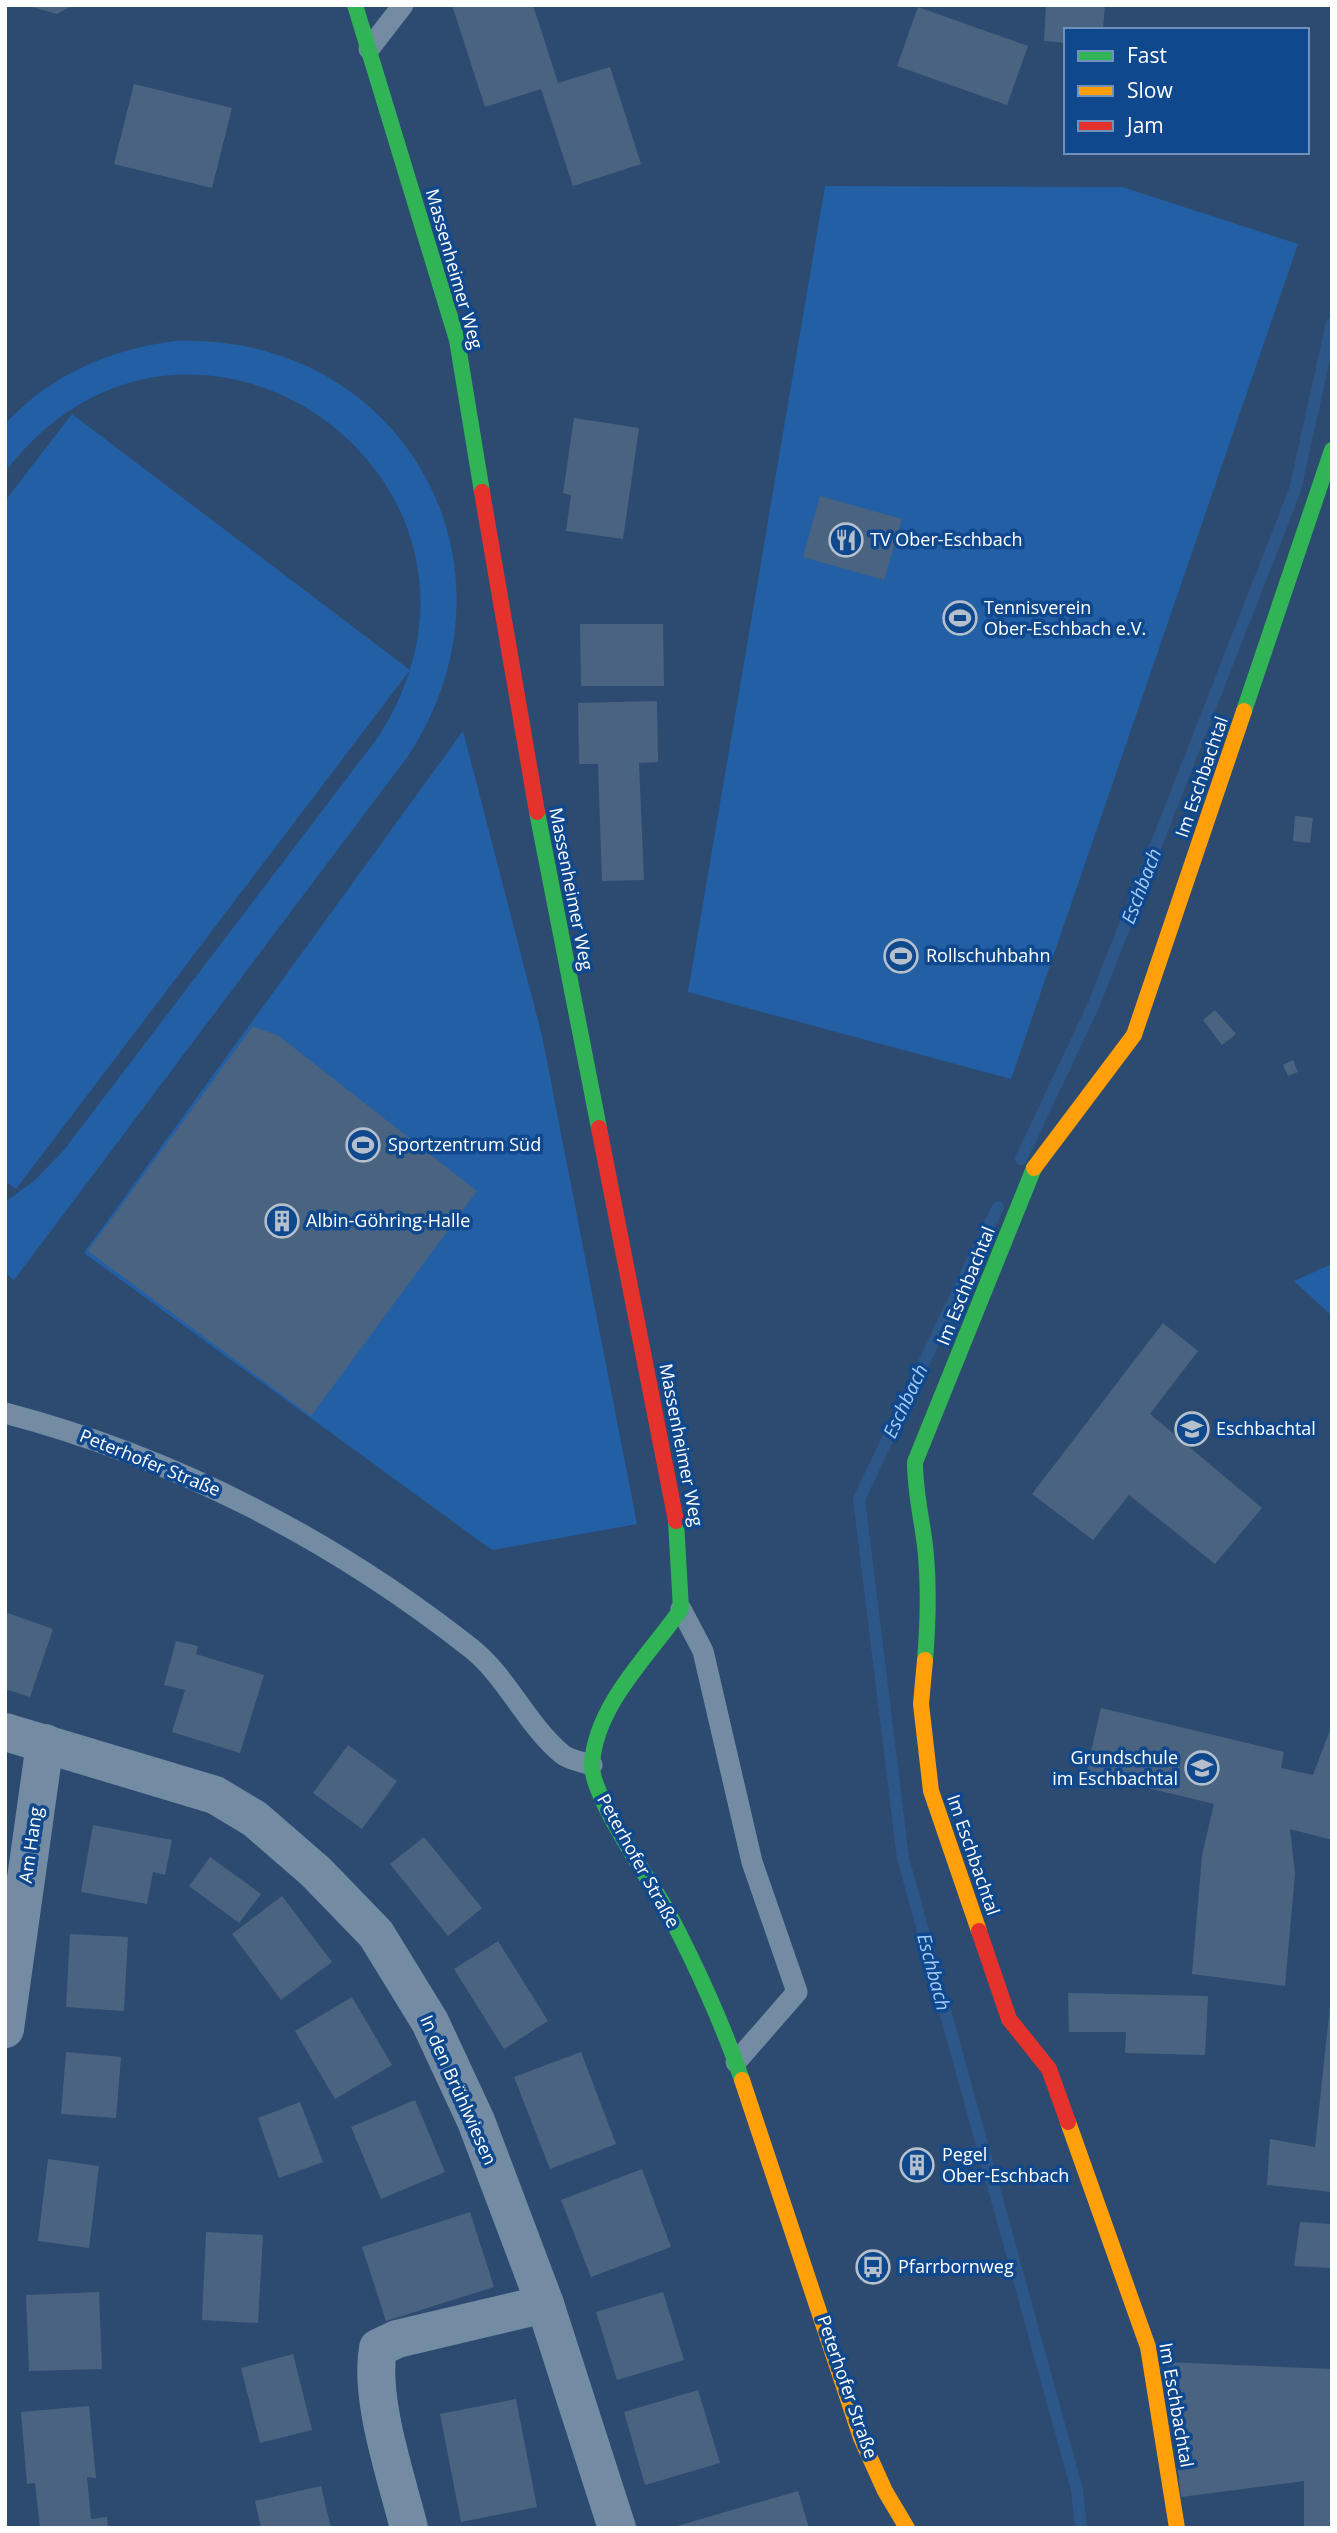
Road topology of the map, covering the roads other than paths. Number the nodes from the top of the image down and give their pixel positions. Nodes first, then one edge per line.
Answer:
1 (355, 5) edge
2 (403, 5) edge
3 (369, 49) junction
4 (1332, 450) edge
5 (5, 1413) edge
6 (681, 1609) junction
7 (5, 1732) edge
8 (45, 1743) junction
9 (592, 1765) junction
10 (5, 2029) edge
11 (736, 2062) junction
12 (545, 2304) junction
13 (409, 2528) edge
14 (617, 2528) edge
15 (907, 2528) edge
16 (1177, 2528) edge

1 - 3 street, Massenheimer Weg
2 - 3 lane
3 - 6 street, Massenheimer Weg
4 - 16 street, Im Eschbachtal
5 - 9 lane, Peterhofer Straße
6 - 9 street
6 - 11 lane
7 - 8 street, In den Brühlwiesen
8 - 10 street, Am Hang
8 - 12 street, In den Brühlwiesen
9 - 11 street, Peterhofer Straße
11 - 15 street, Peterhofer Straße
12 - 13 street
12 - 14 street, In den Brühlwiesen

